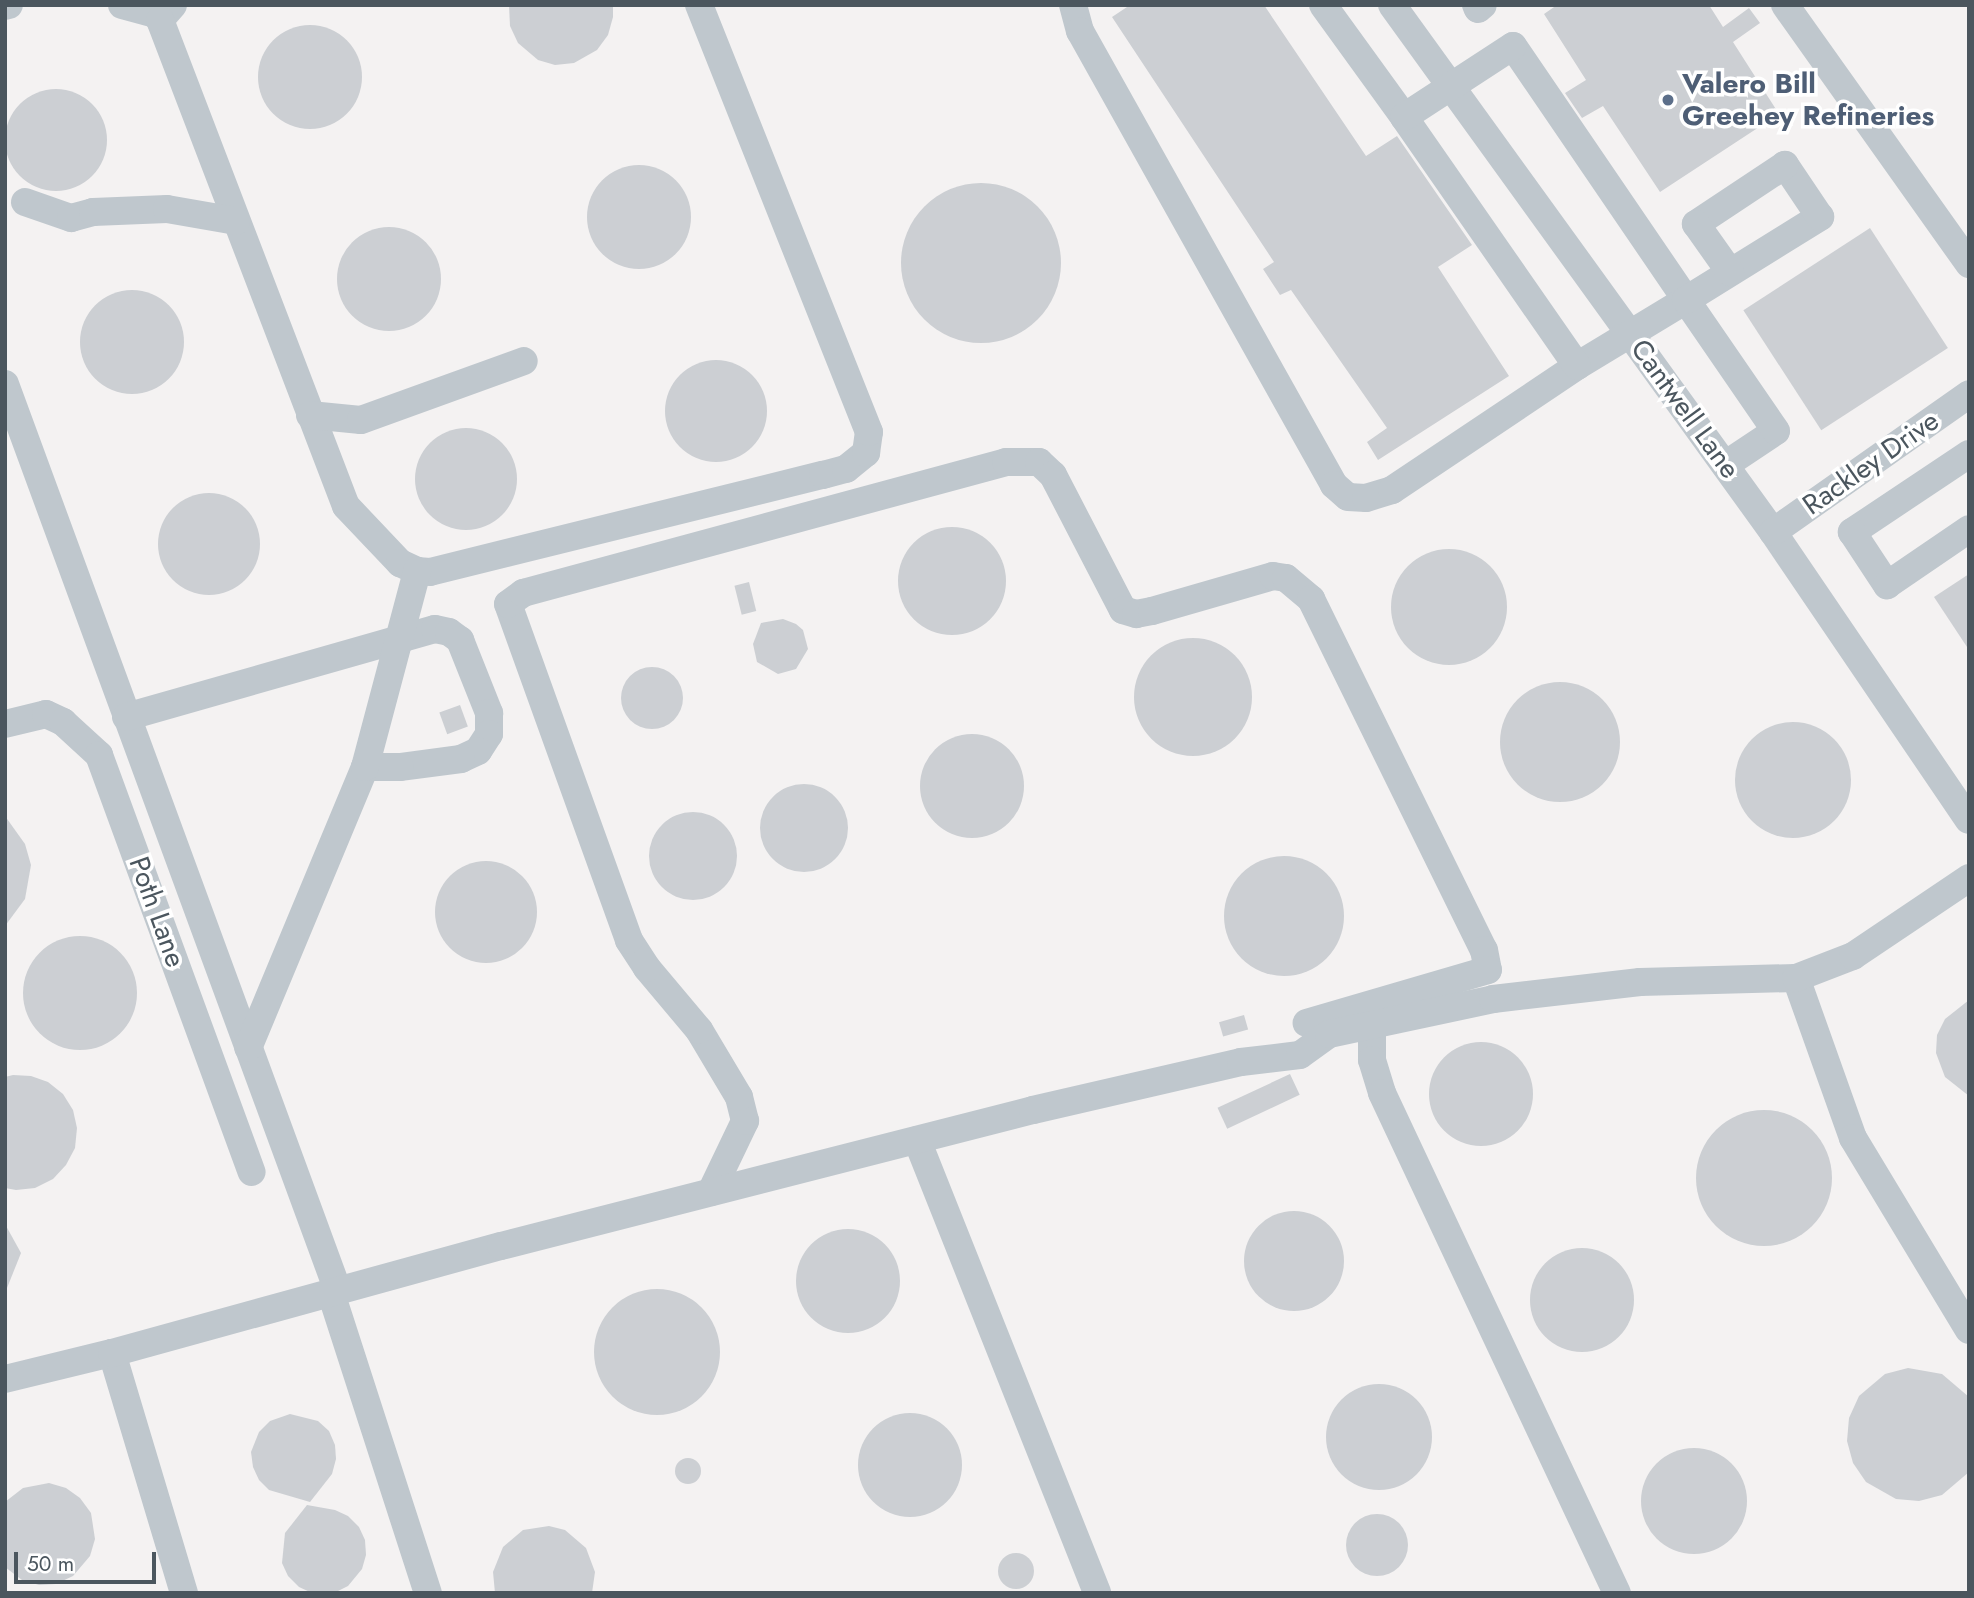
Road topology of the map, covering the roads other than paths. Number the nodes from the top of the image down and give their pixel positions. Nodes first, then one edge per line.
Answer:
1 (122, 5) edge
2 (699, 5) edge
3 (1073, 5) edge
4 (1322, 5) edge
5 (1392, 5) edge
6 (1476, 5) edge
7 (1483, 5) edge
8 (1785, 5) edge
9 (168, 11) edge
10 (1452, 88) junction
11 (1404, 117) junction
12 (25, 202) dead end
13 (236, 221) junction
14 (1969, 264) edge
15 (1730, 272) dead end
16 (1686, 300) junction
17 (1631, 335) junction
18 (524, 361) dead end
19 (1577, 366) junction
20 (5, 384) edge
21 (1969, 394) edge
22 (310, 415) junction
23 (1969, 454) edge
24 (1725, 465) junction
25 (1969, 529) edge
26 (1773, 532) junction
27 (417, 571) junction
28 (397, 640) junction
29 (126, 717) junction
30 (5, 724) edge
31 (365, 767) junction
32 (1969, 820) edge
33 (1969, 878) edge
34 (1796, 978) junction
35 (1307, 1023) dead end
36 (1372, 1025) junction
37 (248, 1048) junction
38 (917, 1140) junction
39 (252, 1172) dead end
40 (711, 1192) junction
41 (335, 1292) junction
42 (1969, 1330) edge
43 (112, 1353) junction
44 (5, 1379) edge
45 (184, 1593) edge
46 (428, 1593) edge
47 (1097, 1593) edge
48 (1617, 1593) edge

1 - 9 street
2 - 27 street
3 - 19 street
4 - 11 street
5 - 10 street, Cantwell Lane
6 - 7 street
8 - 14 street
9 - 13 street
10 - 11 street
10 - 16 street
10 - 17 street, Cantwell Lane
11 - 19 street
12 - 13 street
13 - 22 street
15 - 16 street
16 - 17 street
16 - 24 street
17 - 19 street
17 - 24 street, Cantwell Lane
18 - 22 street
20 - 29 street
21 - 26 street, Rackley Drive
22 - 27 street
23 - 25 street
24 - 26 street, Cantwell Lane
26 - 32 street, Cantwell Lane
27 - 28 street
28 - 29 street
28 - 31 street
28 - 31 street
29 - 37 street
30 - 39 street, Poth Lane
31 - 37 street
33 - 34 street
34 - 36 street
34 - 42 street
35 - 40 street
36 - 38 street
36 - 48 street
37 - 41 street
38 - 40 street
38 - 47 street
40 - 41 street
41 - 43 street
41 - 46 street
43 - 44 street
43 - 45 street

